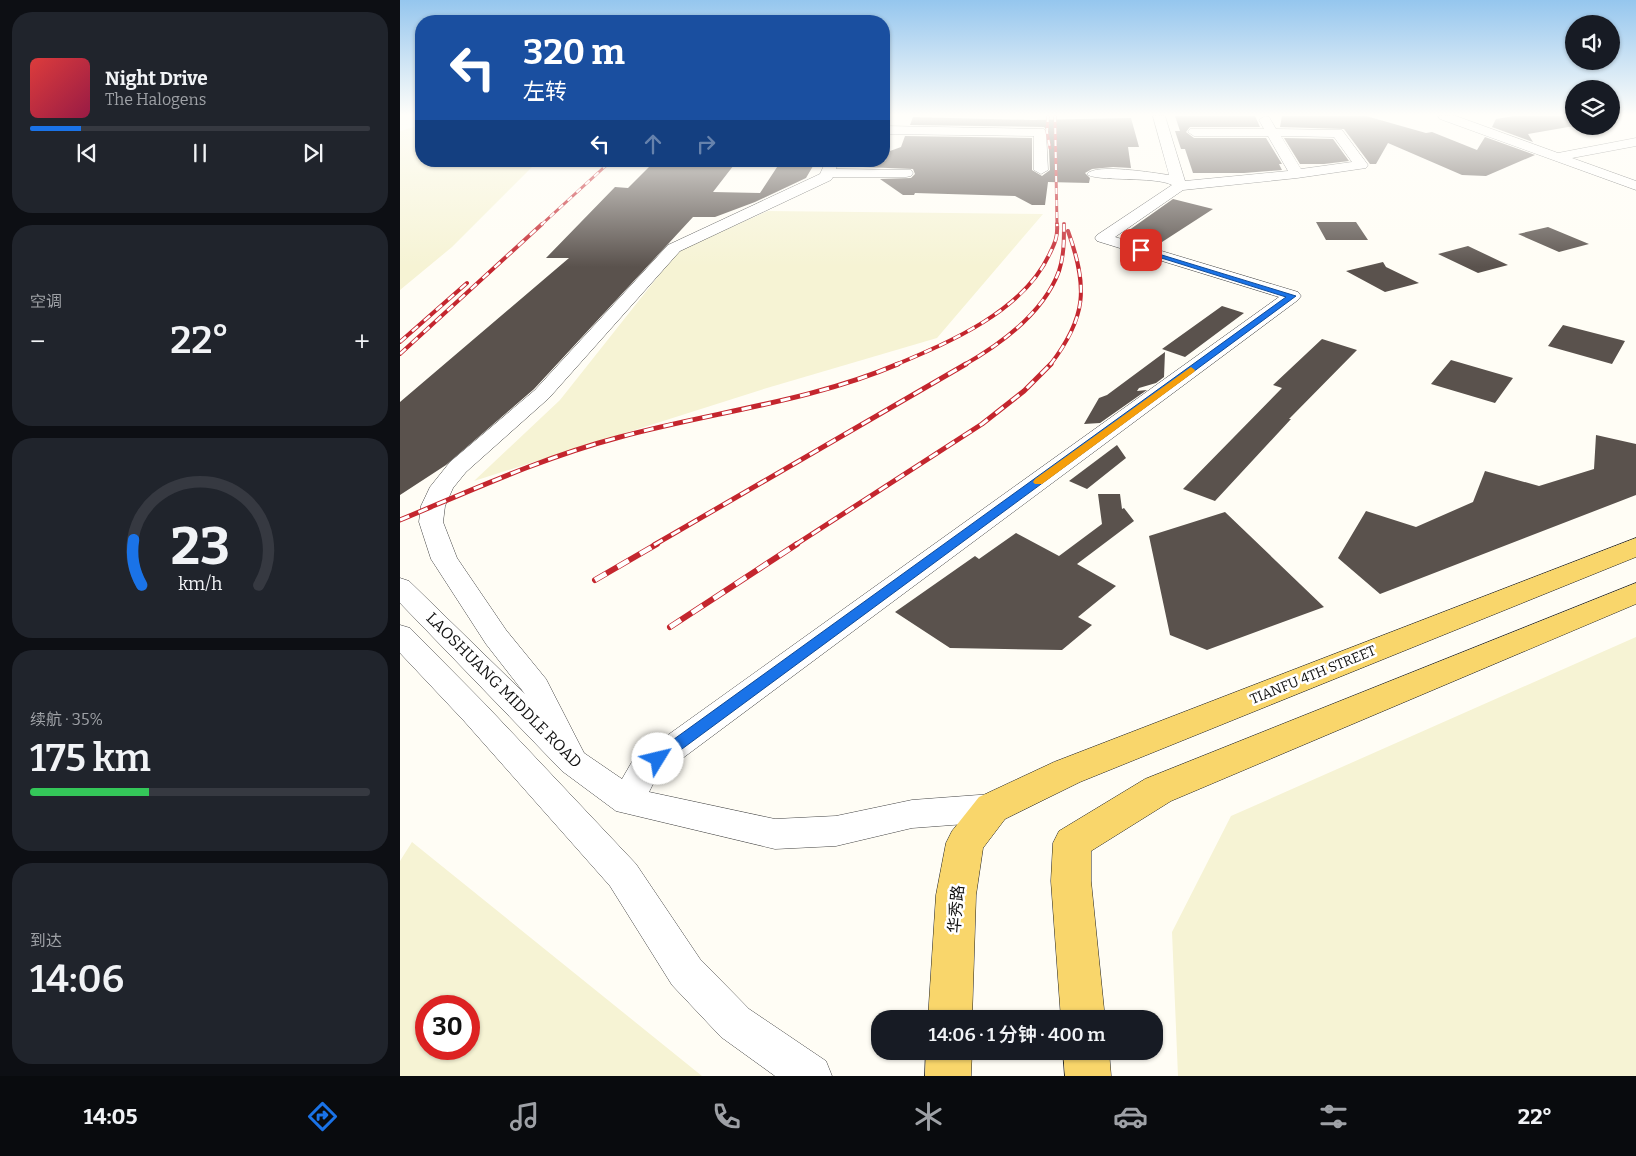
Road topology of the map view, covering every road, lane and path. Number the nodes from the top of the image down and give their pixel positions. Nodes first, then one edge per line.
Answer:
1 (1041, 166) edge
2 (1173, 166) edge
3 (1292, 166) edge
4 (1352, 166) edge
5 (1583, 166) edge
6 (830, 167) edge
7 (1041, 170) dead end
8 (906, 173) dead end
9 (1094, 174) dead end
10 (1297, 174) junction
11 (1178, 183) junction
12 (1636, 186) edge
13 (1636, 547) edge
14 (400, 587) edge
15 (1636, 593) edge
16 (400, 635) edge
17 (574, 762) junction
18 (628, 801) junction
19 (992, 808) junction
20 (950, 1010) edge
21 (1082, 1010) edge
22 (949, 1060) edge
23 (1087, 1060) edge
24 (811, 1076) edge
25 (948, 1076) edge
26 (1088, 1076) edge

1 - 7 street
2 - 11 street
3 - 10 street
4 - 10 street
5 - 12 street
6 - 8 street
6 - 17 street
9 - 11 street
10 - 11 street
11 - 18 street
13 - 19 main road, TIANFU 4TH STREET
14 - 17 street, LAOSHUANG MIDDLE ROAD
15 - 21 main road
16 - 24 street
17 - 18 street, LAOSHUANG MIDDLE ROAD
18 - 19 street, LAOSHUANG MIDDLE ROAD
19 - 20 main road, 华秀路
22 - 25 main road
23 - 26 main road

